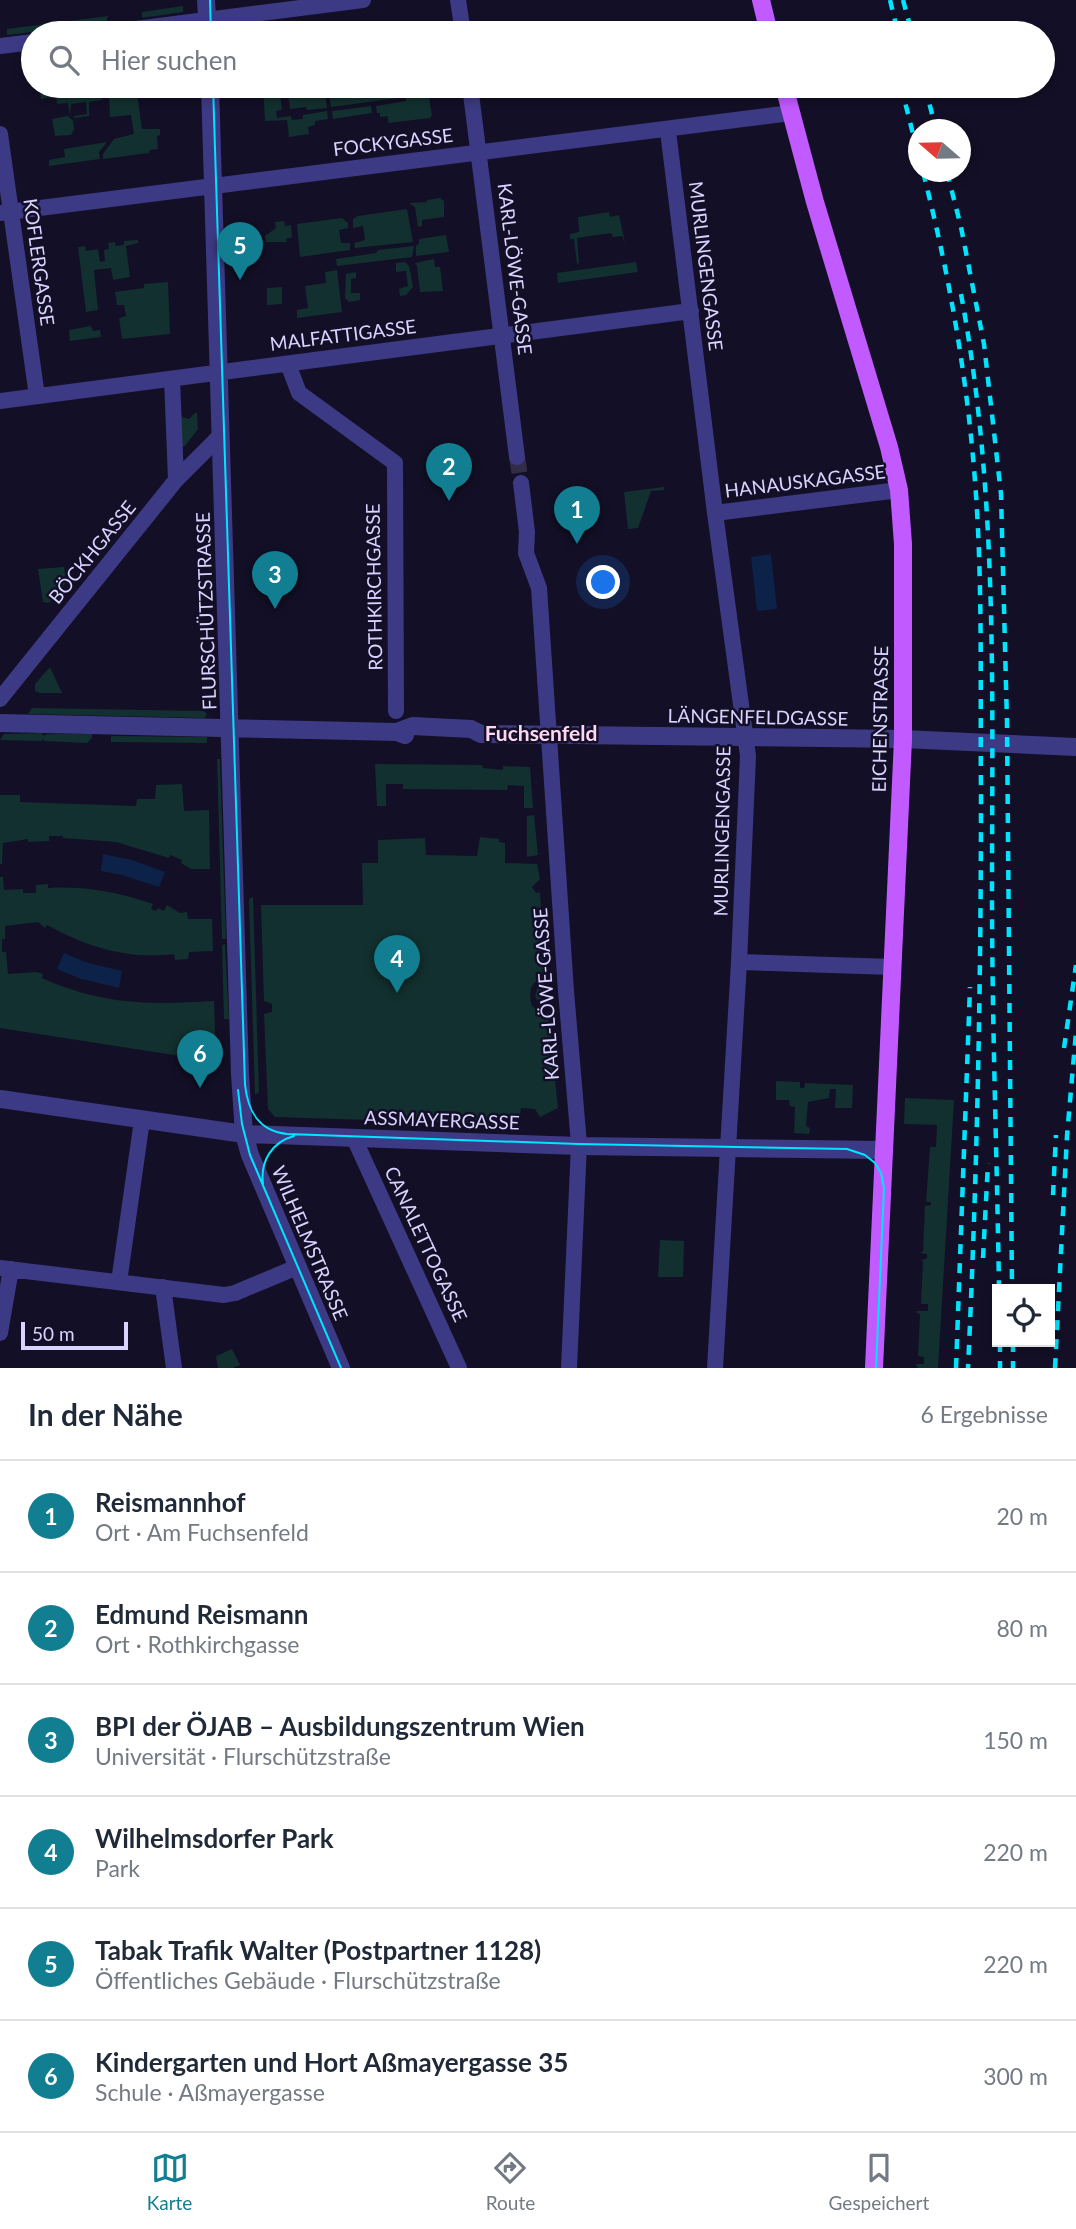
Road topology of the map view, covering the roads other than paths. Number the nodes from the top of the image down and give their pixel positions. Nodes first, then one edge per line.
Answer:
1 (206, 0) edge
2 (363, 0) edge
3 (458, 0) edge
4 (761, 0) edge
5 (207, 21) edge
6 (242, 21) edge
7 (461, 21) edge
8 (766, 21) edge
9 (21, 43) edge
10 (0, 46) edge
11 (210, 98) edge
12 (472, 98) edge
13 (787, 98) edge
14 (791, 113) junction
15 (668, 131) junction
16 (0, 134) edge
17 (479, 152) junction
18 (213, 185) junction
19 (5, 212) edge
20 (691, 311) junction
21 (502, 335) junction
22 (288, 364) junction
23 (220, 372) junction
24 (172, 379) junction
25 (37, 396) junction
26 (0, 401) edge
27 (222, 435) junction
28 (517, 457) tunnel mouth
29 (176, 480) junction
30 (521, 483) tunnel mouth
31 (899, 490) junction
32 (715, 513) junction
33 (0, 699) edge
34 (396, 711) dead end
35 (0, 723) edge
36 (231, 729) junction
37 (548, 734) junction
38 (745, 737) junction
39 (903, 739) junction
40 (1076, 747) edge
41 (739, 962) junction
42 (892, 967) junction
43 (0, 1100) edge
44 (142, 1120) junction
45 (244, 1134) junction
46 (354, 1138) junction
47 (579, 1146) junction
48 (728, 1149) junction
49 (884, 1150) junction
50 (297, 1267) junction
51 (6, 1269) edge
52 (119, 1282) junction
53 (163, 1287) junction
54 (0, 1333) edge
55 (174, 1368) edge
56 (341, 1368) edge
57 (459, 1368) edge
58 (569, 1368) edge
59 (715, 1368) edge
60 (874, 1368) edge

1 - 5 street
2 - 6 street
3 - 7 street
4 - 8 main road
9 - 10 street
11 - 18 street, FLURSCHÜTZSTRASSE
12 - 17 street, KARL-LÖWE-GASSE
13 - 14 main road, EICHENSTRASSE
14 - 15 street, FOCKYGASSE
14 - 31 main road, EICHENSTRASSE
15 - 17 street, FOCKYGASSE
15 - 20 street, MURLINGENGASSE
16 - 19 street, KOFLERGASSE
17 - 18 street, FOCKYGASSE
17 - 21 street, KARL-LÖWE-GASSE
18 - 19 street, FOCKYGASSE
18 - 23 street, FLURSCHÜTZSTRASSE
19 - 25 street, KOFLERGASSE
20 - 21 street, MALFATTIGASSE
20 - 32 street, MURLINGENGASSE
21 - 22 street, MALFATTIGASSE
21 - 28 street, KARL-LÖWE-GASSE
22 - 23 street, MALFATTIGASSE
22 - 34 street, ROTHKIRCHGASSE
23 - 24 street, MALFATTIGASSE
23 - 27 street, FLURSCHÜTZSTRASSE
24 - 25 street, MALFATTIGASSE
24 - 29 street
25 - 26 street, MALFATTIGASSE
27 - 29 street, BÖCKHGASSE
27 - 36 street, FLURSCHÜTZSTRASSE
29 - 33 street, BÖCKHGASSE
30 - 37 street, KARL-LÖWE-GASSE
31 - 32 street, HANAUSKAGASSE
31 - 39 main road, EICHENSTRASSE
32 - 38 street, MURLINGENGASSE
35 - 36 street, LÄNGENFELDGASSE
36 - 37 street, LÄNGENFELDGASSE
36 - 45 street, FLURSCHÜTZSTRASSE
37 - 38 street, LÄNGENFELDGASSE
37 - 47 street, KARL-LÖWE-GASSE
38 - 39 street, LÄNGENFELDGASSE
38 - 41 street, MURLINGENGASSE
39 - 40 street, LÄNGENFELDGASSE
39 - 42 main road, EICHENSTRASSE
41 - 42 street
41 - 48 street, MURLINGENGASSE
42 - 49 main road, EICHENSTRASSE
43 - 44 street, ASSMAYERGASSE
44 - 45 street, ASSMAYERGASSE
44 - 52 street
45 - 46 street, ASSMAYERGASSE
45 - 50 street, WILHELMSTRASSE
46 - 47 street, ASSMAYERGASSE
46 - 57 street, CANALETTOGASSE
47 - 48 street, ASSMAYERGASSE
47 - 58 street, KARL-LÖWE-GASSE
48 - 49 street, ASSMAYERGASSE
48 - 59 street, MURLINGENGASSE
49 - 60 main road, EICHENSTRASSE
50 - 53 street
50 - 56 street, WILHELMSTRASSE
51 - 52 street
51 - 54 street
52 - 53 street
53 - 55 street

